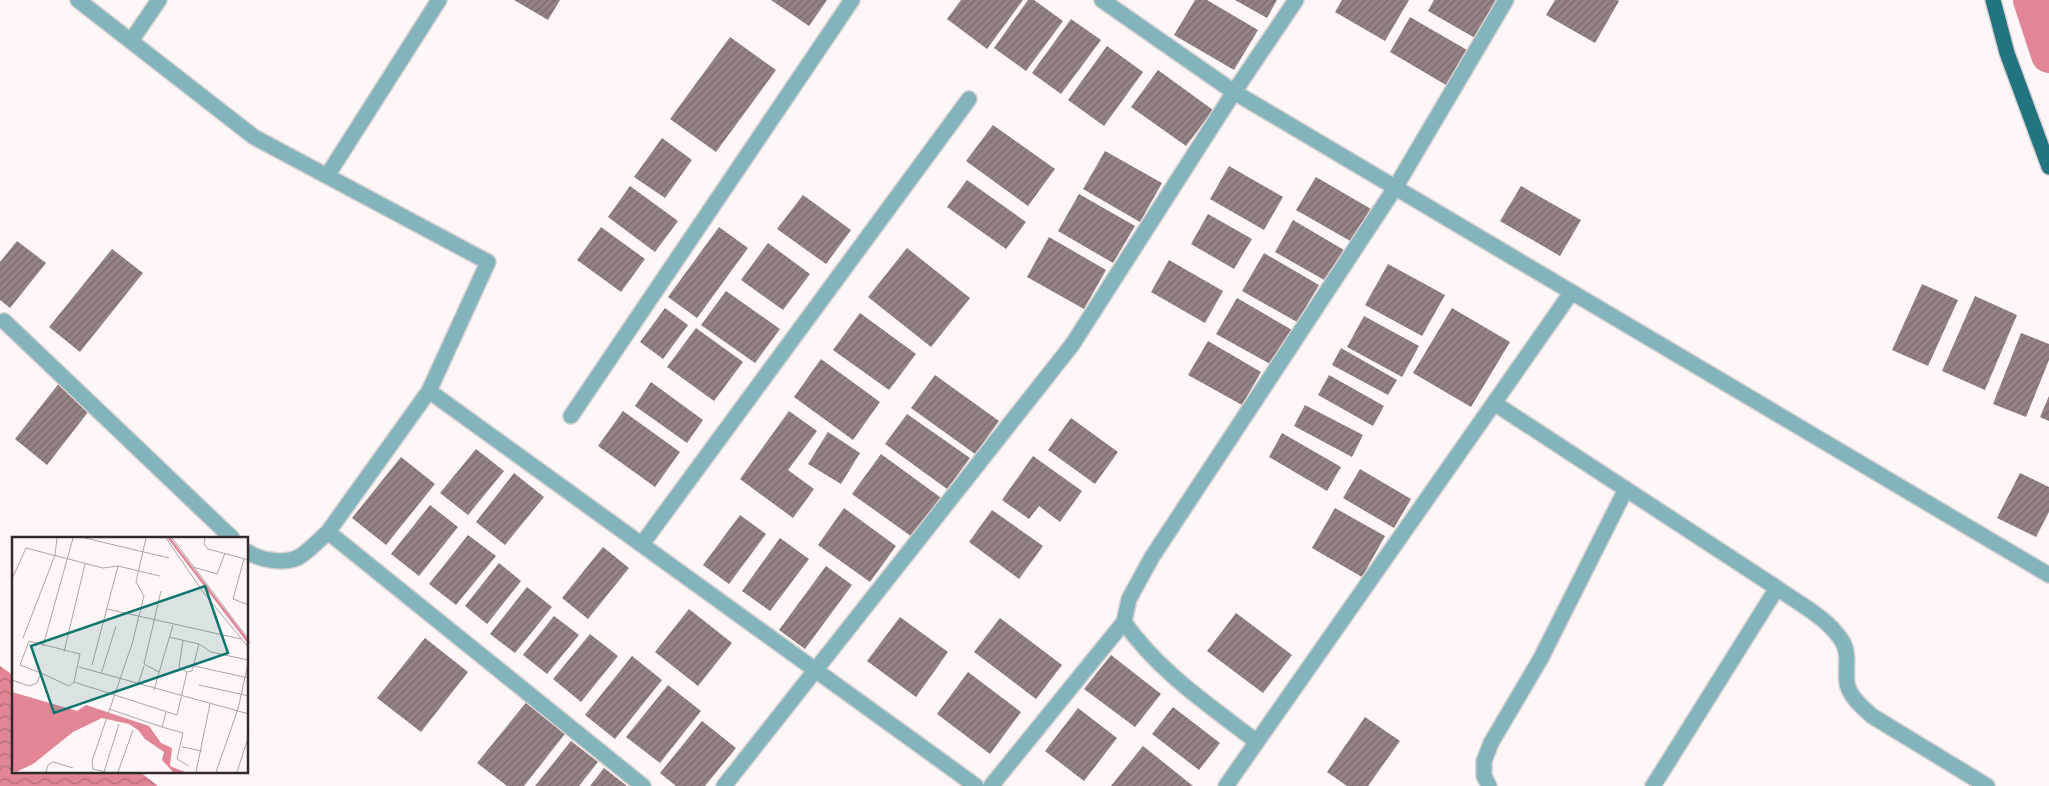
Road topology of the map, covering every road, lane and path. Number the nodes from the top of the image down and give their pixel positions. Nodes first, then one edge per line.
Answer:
1 (78, 0) edge
2 (159, 0) edge
3 (439, 0) edge
4 (852, 0) edge
5 (1102, 0) edge
6 (1296, 0) edge
7 (1506, 0) edge
8 (1993, 0) edge
9 (131, 41) junction
10 (1234, 92) junction
11 (969, 100) dead end
12 (2049, 167) edge
13 (327, 176) junction
14 (1395, 188) junction
15 (1571, 293) junction
16 (1, 321) edge
17 (429, 390) junction
18 (1494, 402) junction
19 (571, 416) dead end
20 (1626, 489) junction
21 (328, 532) junction
22 (231, 537) edge
23 (642, 544) junction
24 (249, 553) edge
25 (2049, 575) edge
26 (1777, 588) junction
27 (1124, 622) junction
28 (816, 670) junction
29 (1257, 742) junction
30 (643, 786) edge
31 (724, 786) edge
32 (976, 786) edge
33 (991, 786) edge
34 (1226, 786) edge
35 (1489, 786) edge
36 (1653, 786) edge
37 (1987, 786) edge

1 - 9 street
2 - 9 street
3 - 13 street
4 - 19 street
5 - 10 street
6 - 10 street
7 - 14 street
8 - 12 main road
9 - 13 street
10 - 14 street
10 - 28 street
11 - 23 street
13 - 17 street
14 - 15 street
14 - 27 street
15 - 18 street
15 - 25 street
16 - 22 street
17 - 21 street
17 - 23 street
18 - 20 street
18 - 29 street
20 - 26 street
20 - 35 street
21 - 24 street
21 - 30 street
23 - 28 street
26 - 36 street
26 - 37 street
27 - 29 street
27 - 33 street
28 - 31 street
28 - 32 street
29 - 34 street

